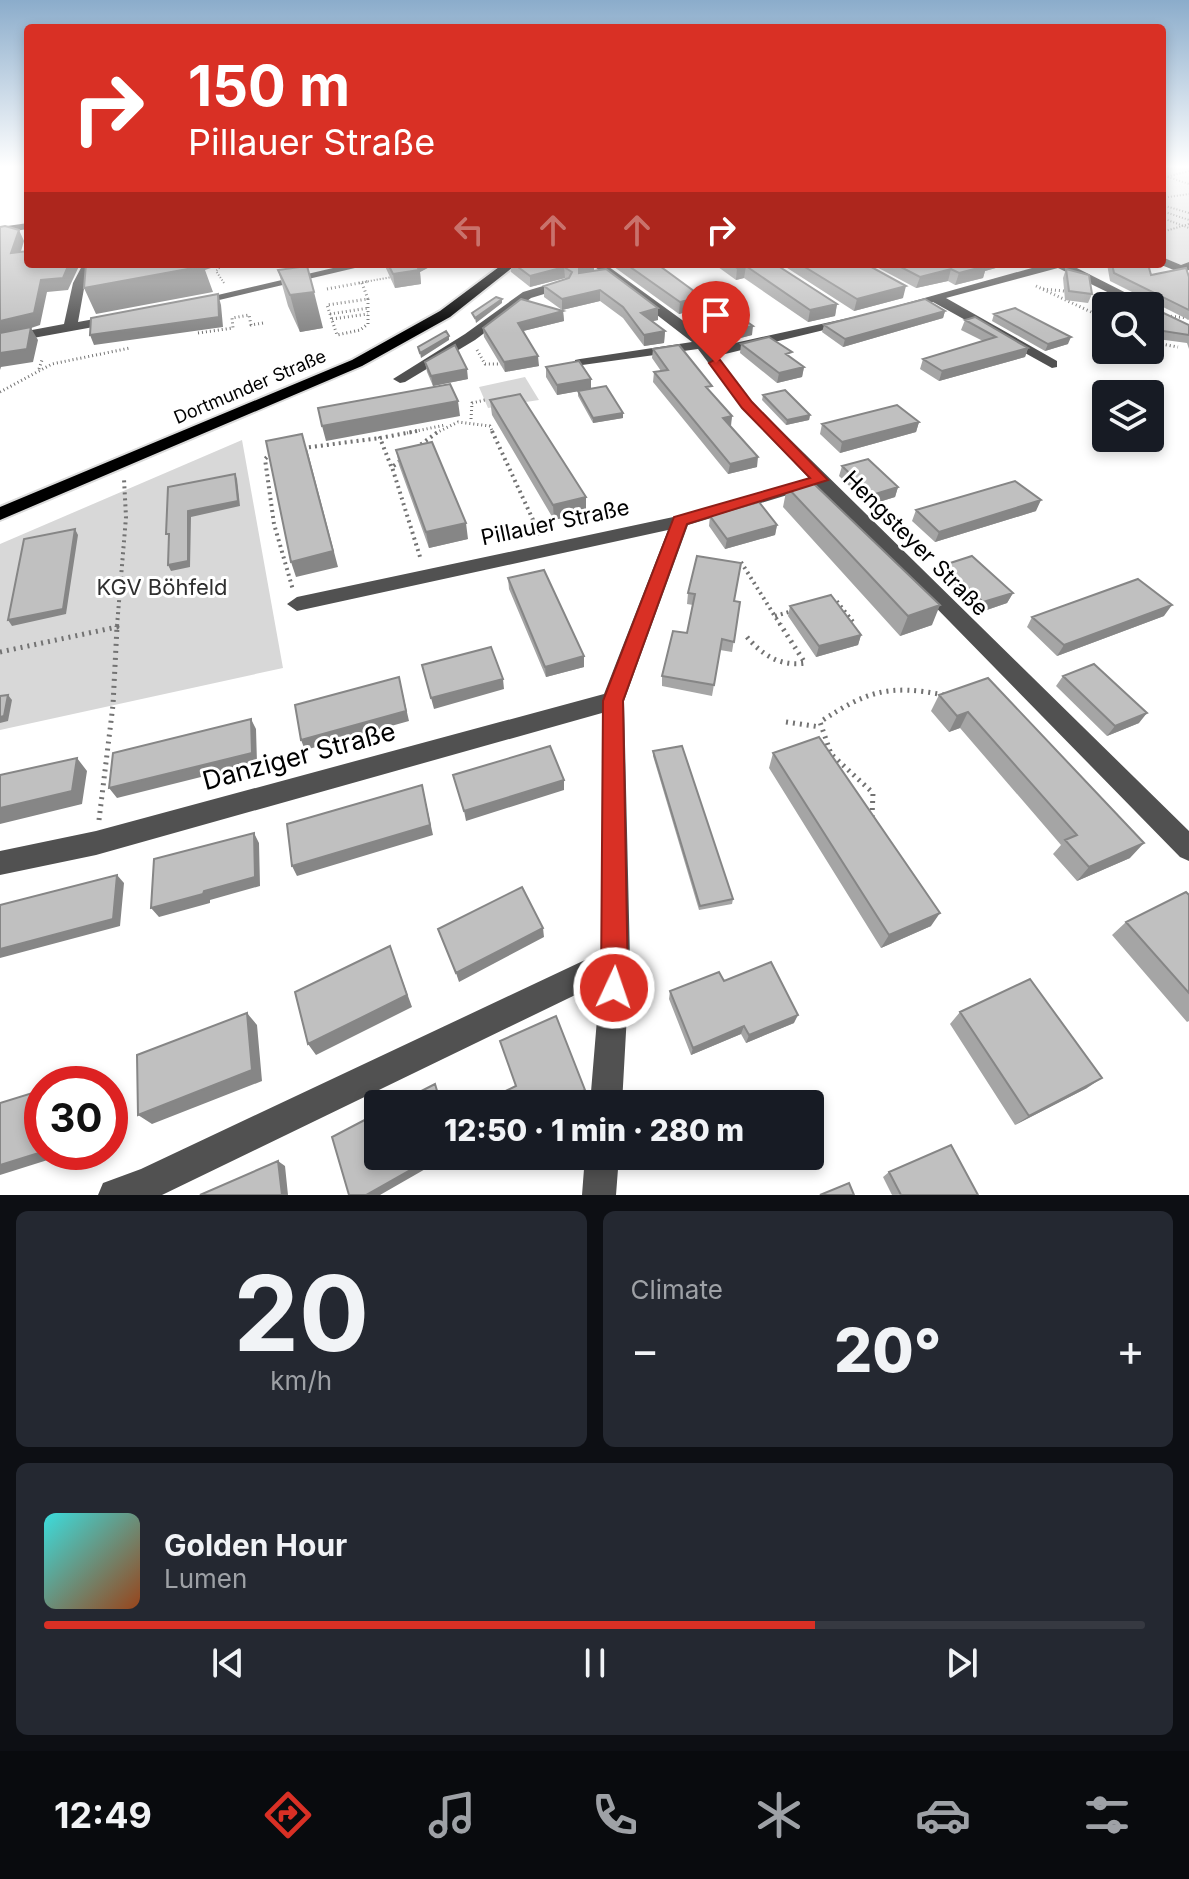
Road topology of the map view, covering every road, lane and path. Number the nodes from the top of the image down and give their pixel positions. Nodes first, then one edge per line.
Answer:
1 (1188, 225) edge
2 (24, 227) edge
3 (0, 230) edge
4 (1166, 231) edge
5 (87, 268) edge
6 (218, 268) edge
7 (349, 268) edge
8 (503, 268) edge
9 (1044, 268) edge
10 (1068, 268) edge
11 (390, 271) edge
12 (597, 272) edge
13 (1016, 275) junction
14 (362, 283) junction
15 (563, 284) edge
16 (1040, 288) junction
17 (327, 289) dead end
18 (1064, 291) edge
19 (909, 292) edge
20 (1117, 292) edge
21 (234, 295) junction
22 (368, 299) junction
23 (928, 299) junction
24 (183, 305) edge
25 (369, 308) junction
26 (1092, 312) edge
27 (330, 314) junction
28 (368, 314) junction
29 (1164, 315) edge
30 (129, 316) edge
31 (1167, 316) joint
32 (1189, 318) edge
33 (332, 319) junction
34 (263, 323) dead end
35 (70, 327) junction
36 (198, 333) edge
37 (470, 337) junction
38 (0, 340) edge
39 (1164, 344) edge
40 (1178, 347) dead end
41 (130, 348) dead end
42 (706, 348) junction
43 (42, 360) dead end
44 (580, 363) edge
45 (501, 364) edge
46 (1052, 364) dead end
47 (39, 369) junction
48 (400, 379) dead end
49 (0, 392) edge
50 (485, 400) dead end
51 (471, 419) junction
52 (447, 424) junction
53 (380, 438) junction
54 (289, 449) edge
55 (414, 450) edge
56 (273, 451) edge
57 (403, 459) edge
58 (122, 464) junction
59 (392, 467) junction
60 (821, 480) junction
61 (0, 514) edge
62 (680, 521) junction
63 (546, 548) junction
64 (741, 562) edge
65 (426, 575) junction
66 (820, 603) edge
67 (297, 604) joint
68 (805, 607) edge
69 (775, 616) junction
70 (117, 627) junction
71 (844, 627) edge
72 (747, 637) dead end
73 (0, 652) edge
74 (958, 693) edge
75 (613, 701) junction
76 (786, 722) dead end
77 (820, 727) junction
78 (872, 822) edge
79 (96, 843) junction
80 (1189, 849) edge
81 (0, 863) edge
82 (616, 960) junction
83 (607, 1090) edge
84 (601, 1170) edge
85 (115, 1195) edge
86 (599, 1195) edge

1 - 4 path
2 - 3 street
5 - 35 street
6 - 21 path
7 - 21 street
8 - 58 main road, Dortmunder Straße
9 - 13 street
10 - 20 street
11 - 14 path
12 - 42 street, Hengsteyer Straße
13 - 16 path
13 - 23 street
14 - 17 path
14 - 22 path
15 - 37 street
16 - 18 path
16 - 26 path
19 - 23 street
21 - 24 street
22 - 25 path
22 - 27 path
23 - 42 street
23 - 46 street
25 - 27 path
25 - 28 path
27 - 33 path
28 - 33 path
28 - 33 path
29 - 31 street
30 - 35 street
31 - 32 path
34 - 36 path
35 - 38 street
37 - 45 path
37 - 48 street
39 - 40 path
41 - 47 path
42 - 44 street
42 - 60 street, Hengsteyer Straße
43 - 47 path
47 - 49 path
50 - 51 path
51 - 52 path
51 - 63 path
52 - 53 path
52 - 55 path
53 - 54 path
53 - 59 path
56 - 67 path
57 - 59 path
58 - 61 main road, Dortmunder Straße
58 - 70 path
59 - 65 path
60 - 62 street, Pillauer Straße
60 - 80 street, Hengsteyer Straße
62 - 63 street, Pillauer Straße
62 - 75 street
63 - 65 street, Pillauer Straße
64 - 69 path
65 - 67 street, Pillauer Straße
66 - 71 path
68 - 69 path
69 - 72 path
70 - 73 path
70 - 79 path
74 - 77 path
75 - 79 street, Danziger Straße
75 - 82 street
76 - 77 path
77 - 78 path
79 - 81 street, Danziger Straße
82 - 83 street
82 - 85 street
84 - 86 street

